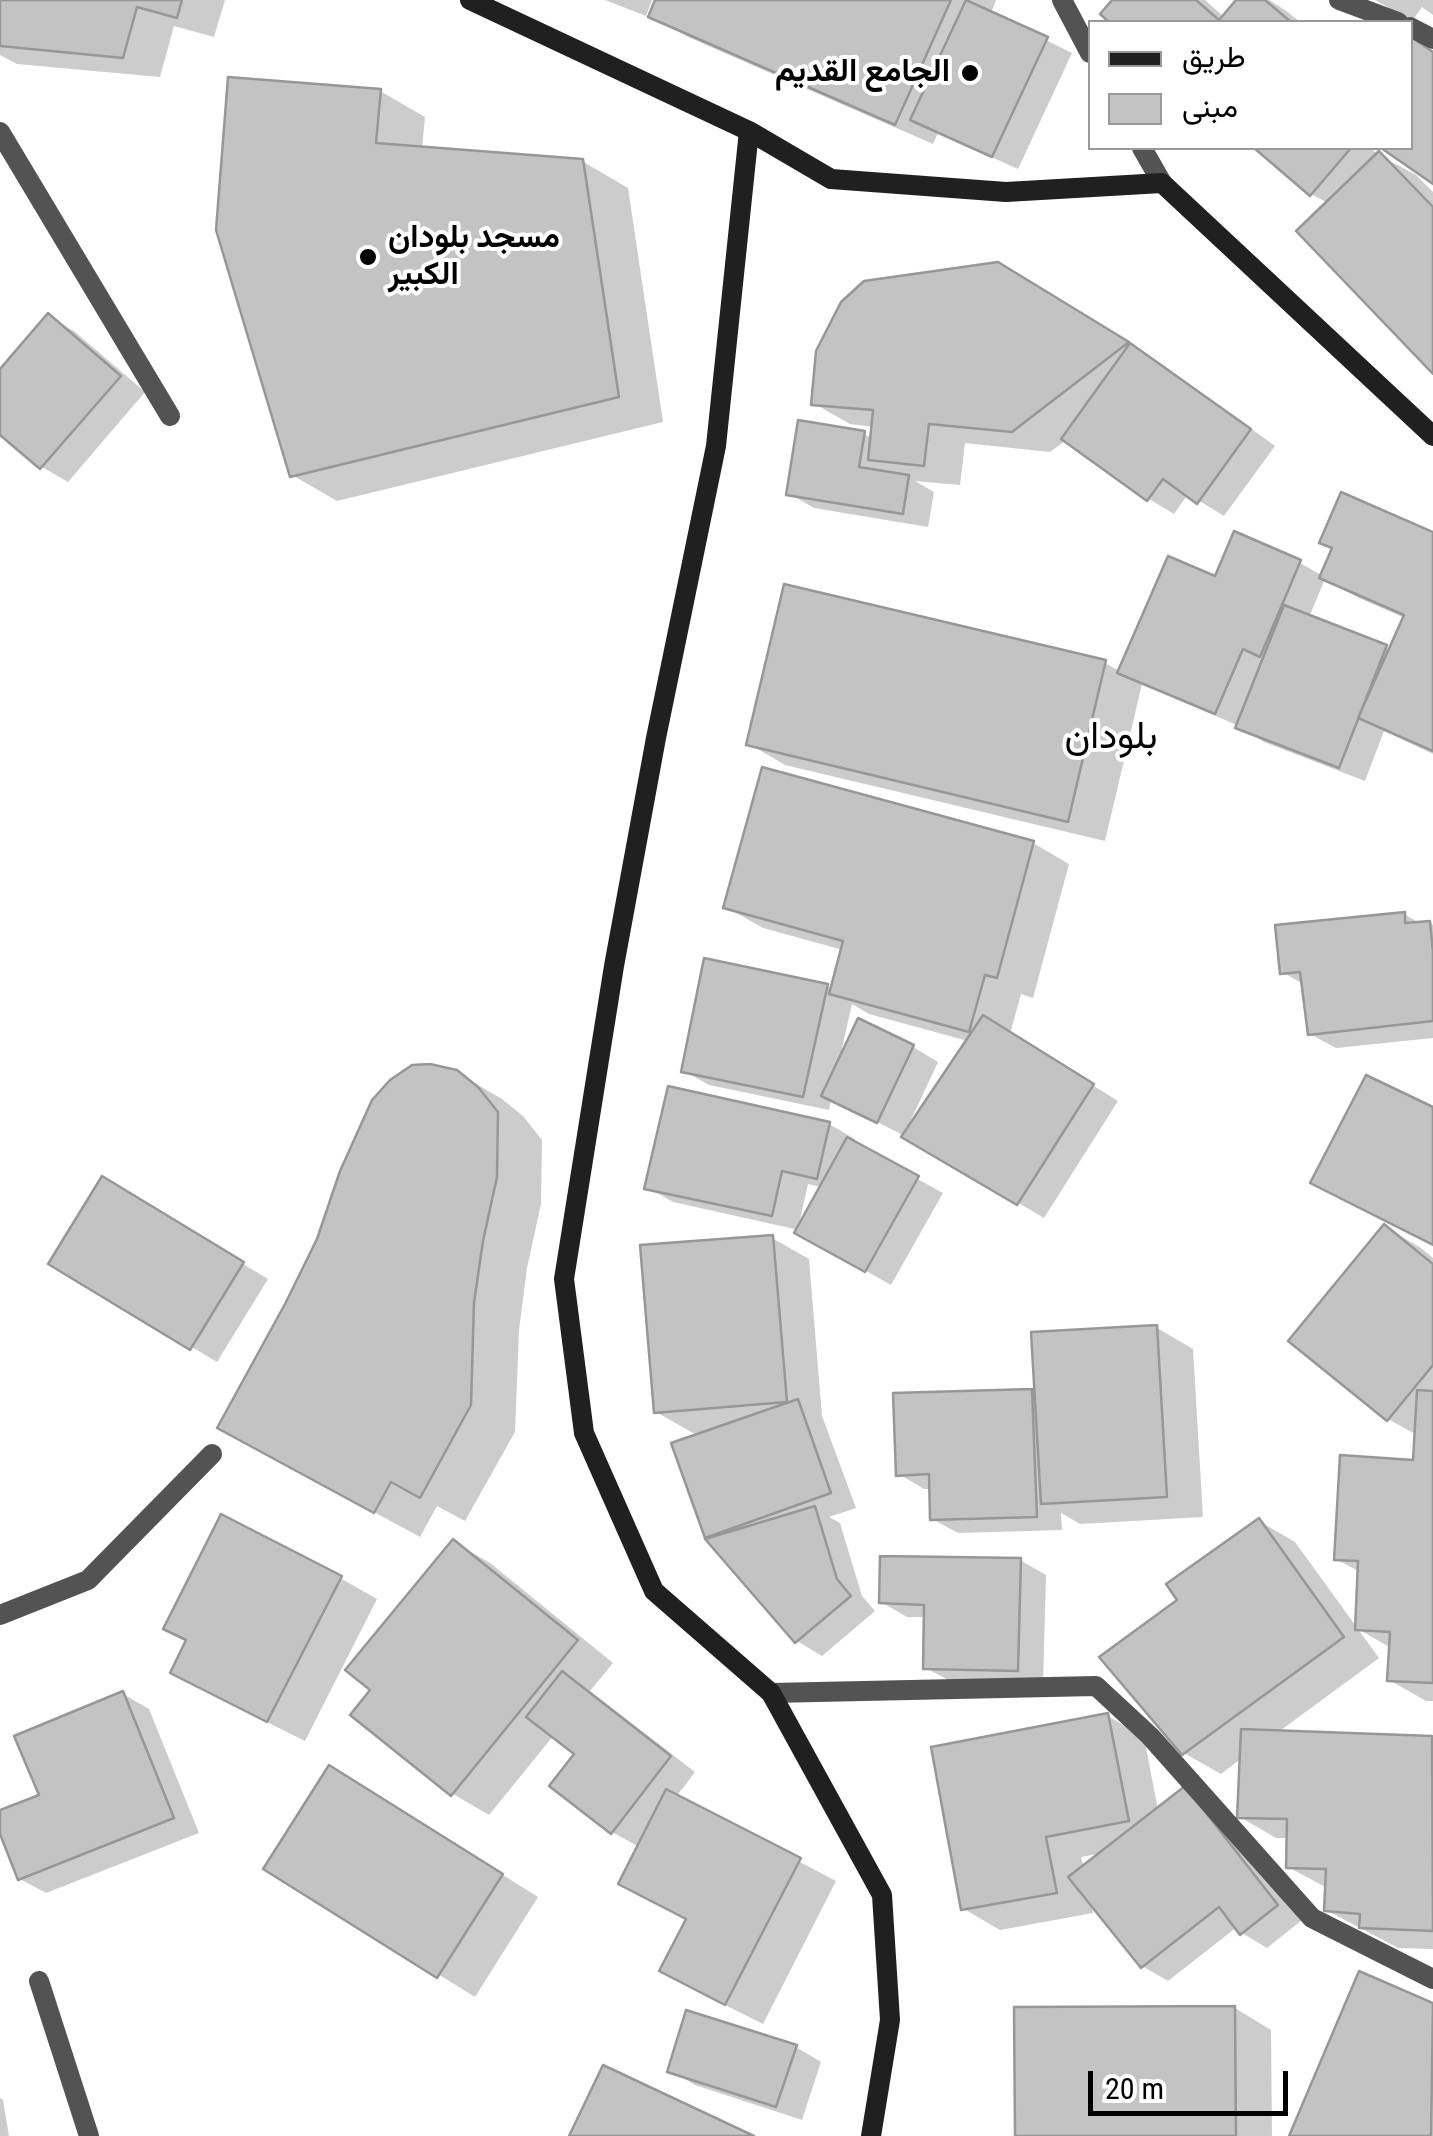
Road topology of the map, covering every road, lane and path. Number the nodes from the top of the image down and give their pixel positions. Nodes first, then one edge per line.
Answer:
1 (470, 0) edge
2 (1062, 0) edge
3 (1339, 0) edge
4 (1393, 20) edge
5 (1088, 49) edge
6 (750, 131) junction
7 (0, 132) edge
8 (1143, 150) edge
9 (1162, 183) junction
10 (170, 416) dead end
11 (1433, 436) edge
12 (212, 1454) dead end
13 (0, 1615) edge
14 (771, 1694) junction
15 (1433, 1979) edge
16 (38, 1982) dead end
17 (89, 2136) edge
18 (871, 2136) edge

1 - 6 main road
2 - 5 street
3 - 4 street
6 - 9 main road
6 - 14 main road
7 - 10 street
8 - 9 street
9 - 11 main road
12 - 13 street
14 - 15 street
14 - 18 main road
16 - 17 street

